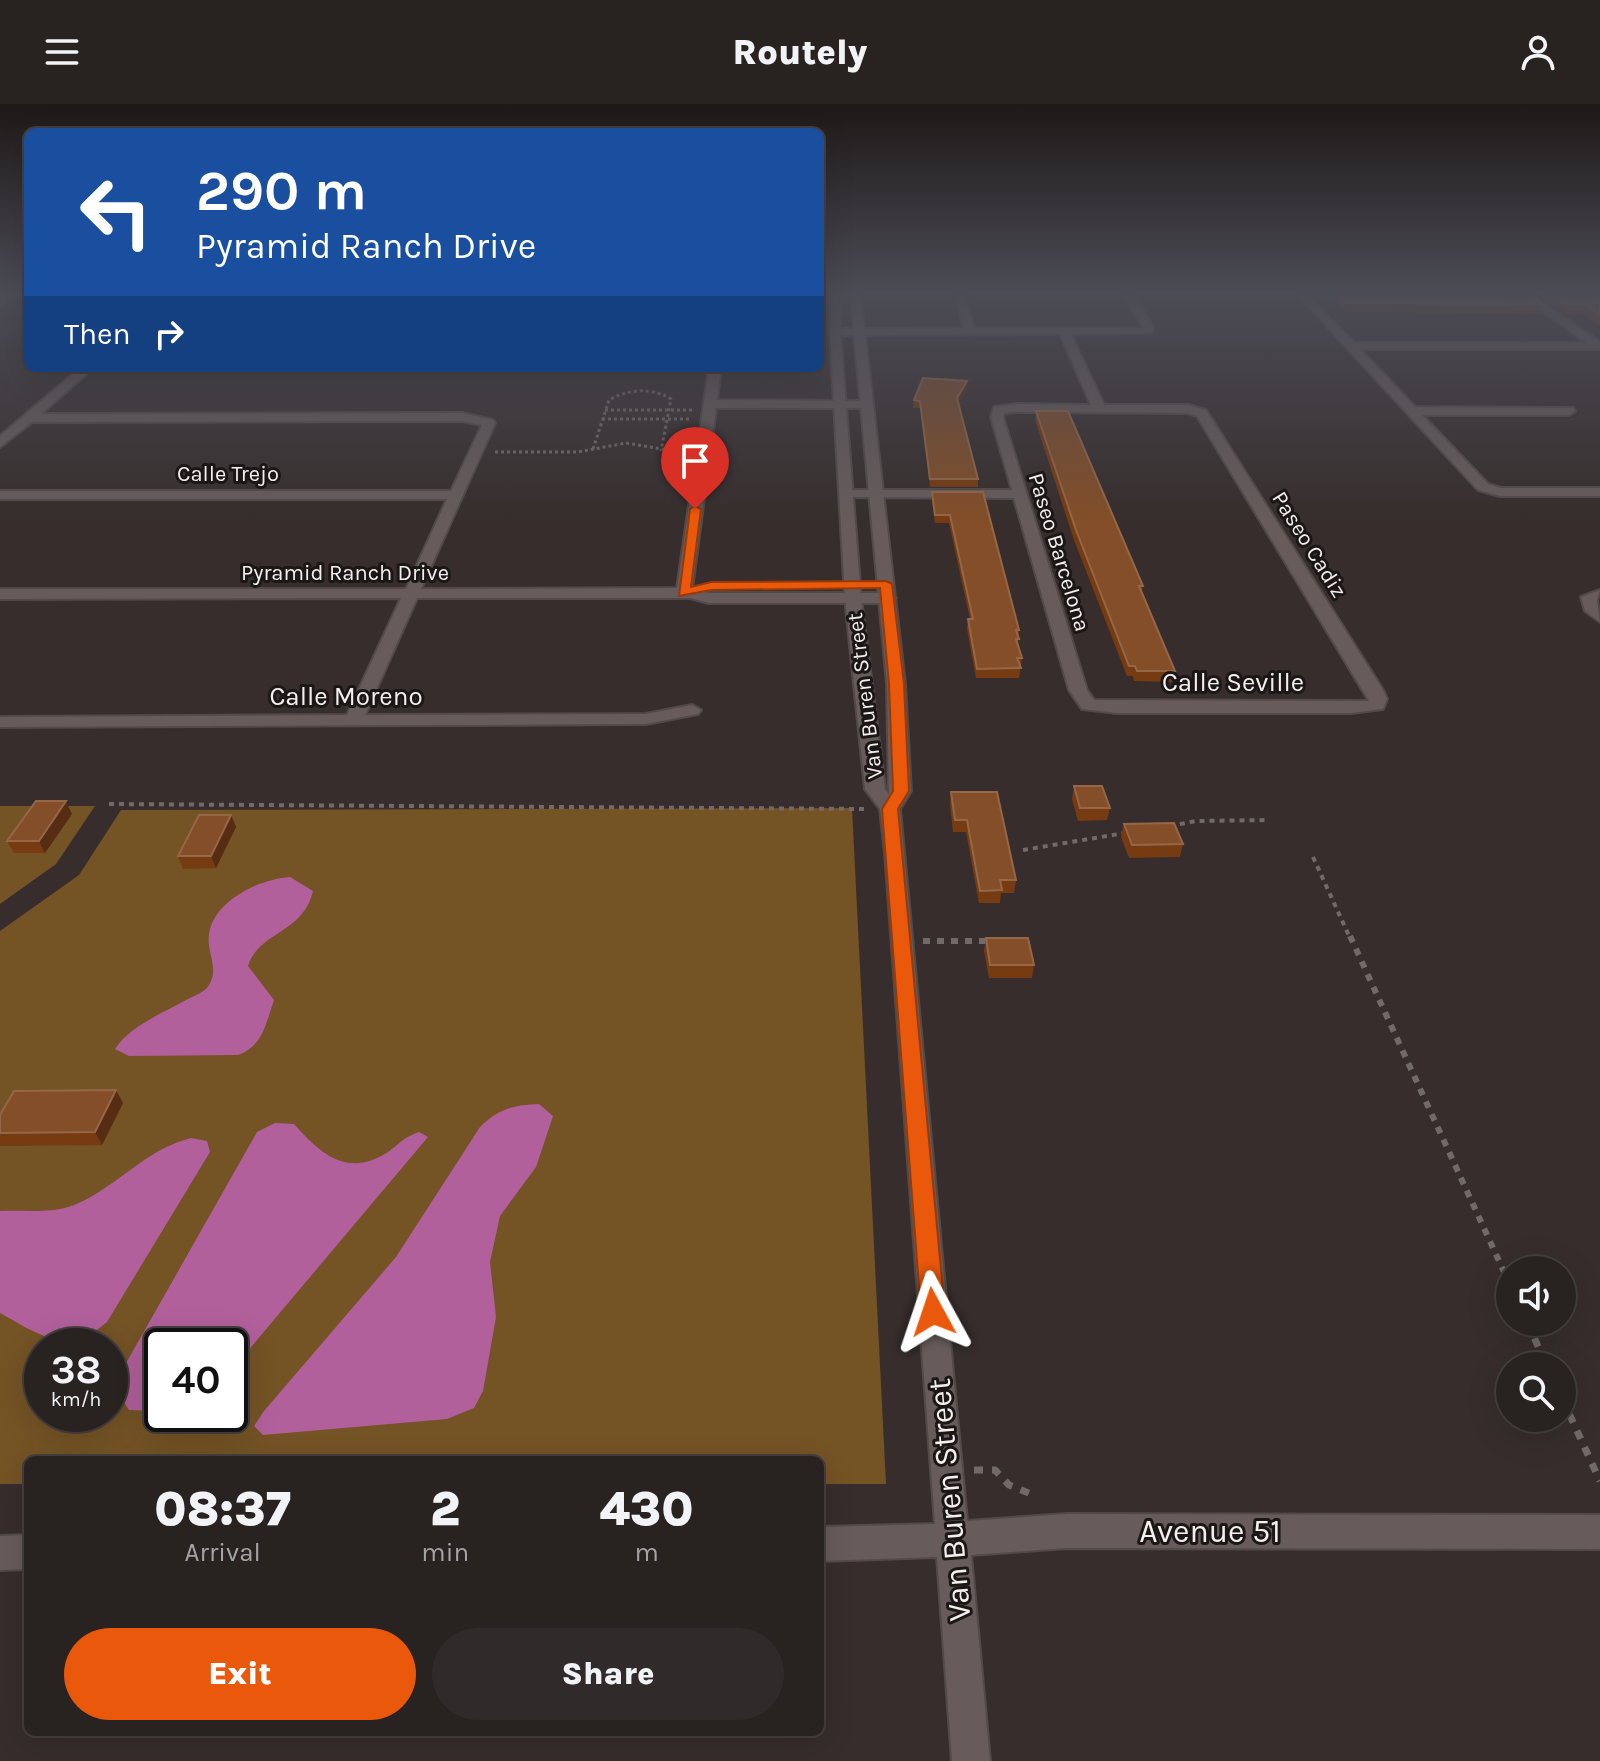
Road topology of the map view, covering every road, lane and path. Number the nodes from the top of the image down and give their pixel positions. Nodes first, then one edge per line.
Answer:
1 (837, 368) edge
2 (863, 368) edge
3 (1081, 368) edge
4 (1371, 368) edge
5 (82, 372) edge
6 (714, 372) edge
7 (710, 400) junction
8 (839, 400) junction
9 (866, 400) junction
10 (1099, 408) junction
11 (605, 410) junction
12 (669, 410) junction
13 (1411, 411) junction
14 (1569, 411) dead end
15 (30, 418) junction
16 (602, 419) junction
17 (667, 419) junction
18 (0, 443) edge
19 (593, 450) junction
20 (661, 451) junction
21 (476, 452) junction
22 (703, 453) junction
23 (1600, 492) edge
24 (846, 494) junction
25 (876, 494) junction
26 (1019, 494) junction
27 (0, 495) edge
28 (456, 495) junction
29 (852, 591) junction
30 (887, 591) junction
31 (411, 593) junction
32 (687, 593) junction
33 (0, 594) edge
34 (1600, 595) edge
35 (1600, 617) edge
36 (1088, 705) joint
37 (1377, 705) joint
38 (692, 710) dead end
39 (0, 722) edge
40 (353, 722) junction
41 (109, 804) dead end
42 (890, 809) junction
43 (1269, 820) dead end
44 (1164, 827) edge
45 (1133, 832) edge
46 (1023, 850) dead end
47 (1313, 857) dead end
48 (902, 941) junction
49 (994, 941) edge
50 (1497, 1256) edge
51 (1576, 1429) edge
52 (946, 1470) junction
53 (1600, 1481) edge
54 (1031, 1494) dead end
55 (1600, 1532) edge
56 (951, 1539) junction
57 (824, 1544) edge
58 (24, 1552) edge
59 (0, 1553) edge
60 (971, 1761) edge

1 - 8 street, Van Buren Street
2 - 9 street, Van Buren Street
3 - 10 street
4 - 13 street
5 - 15 street
6 - 7 street
7 - 8 street
7 - 22 street
8 - 9 street
8 - 24 street, Van Buren Street
9 - 25 street, Van Buren Street
10 - 26 street, Paseo Barcelona
10 - 37 street, Paseo Cadiz
11 - 12 path
11 - 12 path
11 - 16 path
12 - 17 path
13 - 14 street
13 - 23 street
15 - 18 street
15 - 21 street
16 - 17 path
16 - 19 path
17 - 20 path
19 - 20 path
19 - 21 path
20 - 22 path
21 - 28 street
22 - 32 street
24 - 25 street
24 - 29 street, Van Buren Street
25 - 26 street
25 - 30 street, Van Buren Street
26 - 36 street, Paseo Barcelona
27 - 28 street, Calle Trejo
28 - 31 street
29 - 30 street, Pyramid Ranch Drive
29 - 32 street, Pyramid Ranch Drive
29 - 42 street, Van Buren Street
30 - 42 street, Van Buren Street
31 - 32 street, Pyramid Ranch Drive
31 - 33 street, Pyramid Ranch Drive
31 - 40 street
34 - 35 street
36 - 37 street, Calle Seville
38 - 40 street, Calle Moreno
39 - 40 street, Calle Moreno
41 - 42 path
42 - 48 street, Van Buren Street
43 - 44 path
45 - 46 path
47 - 50 path
48 - 49 path
48 - 52 street, Van Buren Street
51 - 53 path
52 - 54 path
52 - 56 street, Van Buren Street
55 - 56 street, Avenue 51
56 - 57 street, Avenue 51
56 - 60 street, Van Buren Street
58 - 59 street

